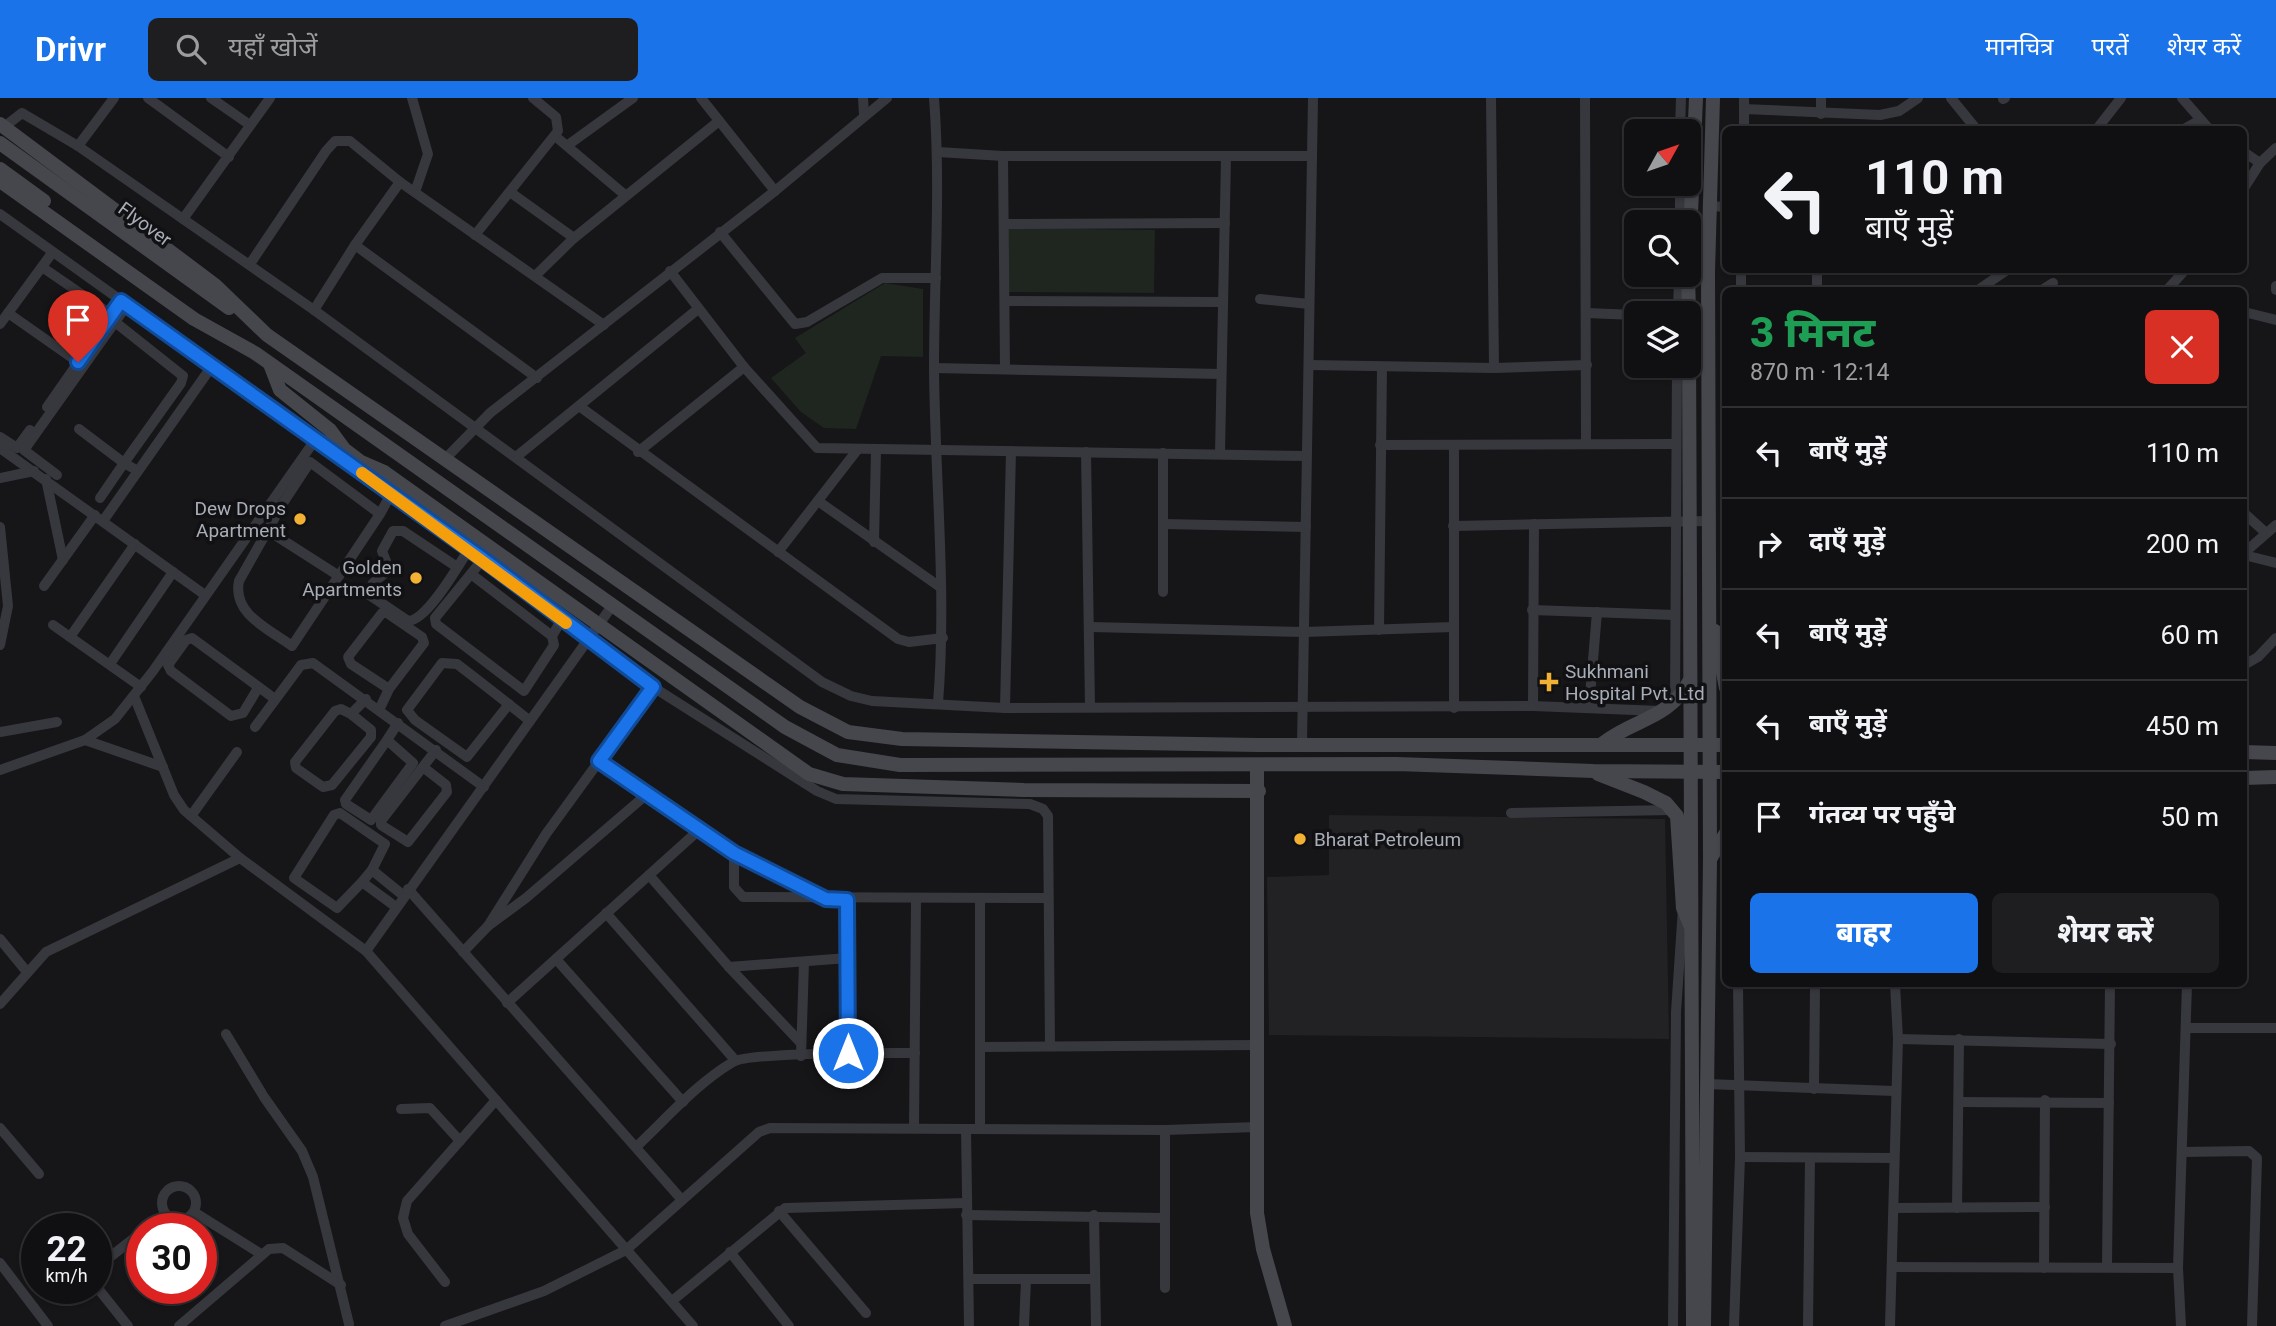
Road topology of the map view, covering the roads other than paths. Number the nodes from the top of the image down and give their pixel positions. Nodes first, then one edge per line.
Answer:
1 (114, 98) edge
2 (148, 98) edge
3 (211, 98) edge
4 (270, 98) edge
5 (412, 98) edge
6 (533, 98) edge
7 (633, 98) edge
8 (701, 98) edge
9 (863, 98) edge
10 (887, 98) edge
11 (934, 98) edge
12 (1313, 98) edge
13 (1491, 98) edge
14 (1585, 98) edge
15 (1681, 98) edge
16 (1696, 98) edge
17 (1713, 98) edge
18 (1821, 98) edge
19 (1918, 98) edge
20 (1951, 98) edge
21 (2182, 98) edge
22 (2119, 99) edge
23 (1744, 104) edge
24 (1821, 114) junction
25 (864, 115) junction
26 (1681, 119) edge
27 (2200, 120) junction
28 (719, 121) junction
29 (2, 125) edge
30 (250, 125) junction
31 (1744, 126) edge
32 (1974, 126) edge
33 (2099, 126) edge
34 (2189, 126) edge
35 (2206, 126) edge
36 (555, 136) junction
37 (0, 143) edge
38 (568, 145) junction
39 (78, 146) junction
40 (2276, 148) edge
41 (938, 152) junction
42 (2247, 154) edge
43 (1003, 156) junction
44 (1311, 156) junction
45 (229, 157) junction
46 (1226, 158) junction
47 (2260, 163) junction
48 (0, 169) edge
49 (0, 181) edge
50 (400, 182) junction
51 (2247, 183) edge
52 (775, 191) junction
53 (415, 192) junction
54 (510, 192) junction
55 (625, 195) junction
56 (1710, 206) junction
57 (1722, 207) edge
58 (1691, 210) edge
59 (0, 214) edge
60 (183, 219) junction
61 (1225, 223) junction
62 (1004, 224) junction
63 (720, 232) junction
64 (475, 235) junction
65 (574, 238) junction
66 (355, 245) junction
67 (52, 253) junction
68 (250, 264) junction
69 (42, 267) junction
70 (670, 271) junction
71 (2003, 273) edge
72 (2182, 273) edge
73 (535, 276) junction
74 (936, 278) junction
75 (2053, 284) dead end
76 (1982, 287) edge
77 (2048, 287) edge
78 (2170, 287) edge
79 (1260, 299) dead end
80 (1005, 301) junction
81 (1221, 302) junction
82 (124, 303) junction
83 (1309, 304) junction
84 (698, 309) junction
85 (314, 310) junction
86 (8, 313) junction
87 (1586, 313) junction
88 (2247, 313) edge
89 (1624, 315) edge
90 (113, 318) junction
91 (2276, 320) edge
92 (0, 324) edge
93 (604, 325) junction
94 (267, 335) junction
95 (255, 353) junction
96 (78, 362) junction
97 (270, 364) junction
98 (1309, 365) junction
99 (1587, 365) junction
100 (212, 366) junction
101 (744, 367) junction
102 (1382, 367) junction
103 (934, 368) junction
104 (1005, 368) junction
105 (1494, 368) junction
106 (1222, 374) junction
107 (537, 378) junction
108 (1677, 378) edge
109 (1688, 378) edge
110 (579, 406) junction
111 (472, 428) junction
112 (79, 429) dead end
113 (0, 437) edge
114 (315, 440) junction
115 (1586, 443) junction
116 (1675, 444) junction
117 (1380, 445) junction
118 (1454, 446) junction
119 (0, 448) edge
120 (858, 449) junction
121 (876, 450) junction
122 (936, 450) junction
123 (1011, 451) junction
124 (638, 452) junction
125 (1086, 452) junction
126 (342, 453) junction
127 (1163, 453) junction
128 (1220, 453) junction
129 (1306, 456) junction
130 (516, 457) junction
131 (445, 458) junction
132 (124, 463) junction
133 (34, 471) junction
134 (138, 471) junction
135 (57, 475) dead end
136 (0, 478) edge
137 (46, 479) junction
138 (391, 494) junction
139 (100, 498) dead end
140 (818, 501) junction
141 (380, 514) junction
142 (2247, 516) edge
143 (99, 518) junction
144 (1708, 521) junction
145 (1683, 522) junction
146 (1164, 524) junction
147 (1534, 524) junction
148 (2276, 525) edge
149 (1453, 526) junction
150 (0, 527) edge
151 (1306, 527) junction
152 (267, 530) junction
153 (2266, 533) junction
154 (874, 542) junction
155 (135, 544) junction
156 (469, 549) junction
157 (2247, 551) edge
158 (778, 552) junction
159 (2247, 555) edge
160 (483, 559) junction
161 (64, 560) junction
162 (2276, 563) edge
163 (457, 567) junction
164 (173, 572) junction
165 (471, 574) junction
166 (339, 576) junction
167 (44, 586) dead end
168 (940, 587) junction
169 (1163, 592) dead end
170 (205, 595) junction
171 (612, 606) junction
172 (1532, 610) junction
173 (1597, 612) junction
174 (1675, 615) junction
175 (1709, 617) junction
176 (562, 619) junction
177 (600, 623) junction
178 (53, 625) dead end
179 (1452, 627) junction
180 (1090, 628) junction
181 (1379, 630) junction
182 (1304, 632) junction
183 (552, 636) junction
184 (70, 637) junction
185 (943, 638) junction
186 (2276, 638) edge
187 (588, 639) junction
188 (0, 645) edge
189 (2247, 663) edge
190 (110, 664) junction
191 (1722, 665) edge
192 (1690, 679) junction
193 (141, 687) junction
194 (653, 687) junction
195 (258, 688) junction
196 (389, 689) junction
197 (134, 696) junction
198 (275, 699) junction
199 (366, 699) junction
200 (1675, 702) junction
201 (938, 703) junction
202 (509, 704) junction
203 (1533, 706) junction
204 (1090, 707) junction
205 (1304, 707) junction
206 (380, 708) junction
207 (1005, 708) junction
208 (1454, 708) junction
209 (1590, 708) junction
210 (1663, 711) junction
211 (351, 715) junction
212 (530, 721) junction
213 (57, 722) dead end
214 (398, 723) junction
215 (255, 727) dead end
216 (0, 732) edge
217 (85, 740) junction
218 (387, 740) junction
219 (1079, 742) junction
220 (1691, 743) junction
221 (1301, 744) junction
222 (1371, 744) junction
223 (1397, 744) junction
224 (1602, 744) junction
225 (1709, 745) junction
226 (1722, 745) edge
227 (436, 751) junction
228 (237, 752) dead end
229 (2247, 752) edge
230 (2276, 753) edge
231 (599, 761) junction
232 (1370, 764) junction
233 (1397, 764) junction
234 (1078, 765) junction
235 (1257, 765) junction
236 (163, 767) junction
237 (423, 767) junction
238 (0, 771) edge
239 (1593, 771) junction
240 (1691, 771) junction
241 (1709, 772) junction
242 (1722, 772) edge
243 (2276, 777) edge
244 (2247, 778) edge
245 (484, 787) junction
246 (1259, 790) junction
247 (646, 794) junction
248 (1672, 810) junction
249 (1511, 813) dead end
250 (191, 816) junction
251 (699, 830) junction
252 (1722, 840) edge
253 (734, 853) junction
254 (240, 858) junction
255 (1710, 859) junction
256 (372, 870) junction
257 (649, 875) junction
258 (362, 882) junction
259 (406, 893) junction
260 (1047, 898) junction
261 (826, 899) junction
262 (847, 900) junction
263 (916, 900) junction
264 (979, 900) junction
265 (396, 907) junction
266 (1683, 908) junction
267 (606, 913) junction
268 (488, 926) junction
269 (1694, 934) junction
270 (0, 939) edge
271 (366, 951) junction
272 (463, 952) junction
273 (848, 958) junction
274 (556, 959) junction
275 (804, 962) junction
276 (729, 967) junction
277 (27, 972) junction
278 (1738, 987) edge
279 (1815, 987) edge
280 (1895, 987) edge
281 (2110, 987) edge
282 (2187, 987) edge
283 (507, 1003) junction
284 (0, 1004) edge
285 (2187, 1028) junction
286 (2276, 1028) edge
287 (226, 1034) dead end
288 (1959, 1039) junction
289 (1898, 1040) junction
290 (800, 1042) junction
291 (2111, 1044) junction
292 (1257, 1045) junction
293 (1050, 1046) junction
294 (981, 1048) junction
295 (848, 1053) junction
296 (915, 1053) junction
297 (801, 1056) junction
298 (735, 1060) junction
299 (1707, 1084) junction
300 (1737, 1087) junction
301 (1814, 1089) junction
302 (1894, 1091) junction
303 (496, 1100) junction
304 (2045, 1100) junction
305 (683, 1102) junction
306 (1960, 1102) junction
307 (2109, 1103) junction
308 (401, 1109) dead end
309 (1257, 1127) junction
310 (0, 1128) edge
311 (914, 1128) junction
312 (966, 1129) junction
313 (980, 1129) junction
314 (1165, 1130) junction
315 (460, 1141) junction
316 (636, 1147) junction
317 (2182, 1152) junction
318 (1740, 1157) junction
319 (1810, 1158) junction
320 (1894, 1158) junction
321 (39, 1174) dead end
322 (682, 1200) junction
323 (966, 1203) junction
324 (2045, 1207) junction
325 (1894, 1208) junction
326 (1957, 1208) junction
327 (194, 1212) joint
328 (779, 1212) junction
329 (165, 1213) edge
330 (966, 1215) junction
331 (1094, 1215) junction
332 (1165, 1218) junction
333 (126, 1245) edge
334 (626, 1250) junction
335 (730, 1252) junction
336 (261, 1254) junction
337 (112, 1255) edge
338 (0, 1263) edge
339 (2107, 1266) junction
340 (1893, 1267) junction
341 (2044, 1268) junction
342 (2178, 1268) junction
343 (969, 1279) junction
344 (1093, 1279) junction
345 (1026, 1280) junction
346 (445, 1282) dead end
347 (341, 1285) junction
348 (1165, 1288) dead end
349 (672, 1301) junction
350 (110, 1304) edge
351 (866, 1313) dead end
352 (349, 1324) dead end
353 (48, 1326) edge
354 (128, 1326) edge
355 (179, 1326) edge
356 (445, 1326) edge
357 (693, 1326) edge
358 (789, 1326) edge
359 (969, 1326) edge
360 (1024, 1326) edge
361 (1096, 1326) edge
362 (1285, 1326) edge
363 (1673, 1326) edge
364 (1693, 1326) edge
365 (1703, 1326) edge
366 (1734, 1326) edge
367 (1808, 1326) edge
368 (1890, 1326) edge
369 (2181, 1326) edge
370 (2252, 1326) edge

1 - 39 street
2 - 45 street
3 - 30 street
4 - 30 street
5 - 53 street
6 - 36 street
7 - 38 street
8 - 28 street
9 - 25 street
10 - 25 street
11 - 41 street
12 - 44 street
13 - 105 street
14 - 87 street
15 - 26 street
16 - 58 main road
17 - 56 main road
18 - 24 street
19 - 24 street
20 - 32 street
21 - 27 street
22 - 33 street
23 - 24 street
23 - 31 street
25 - 52 street
27 - 34 street
27 - 35 street
28 - 52 street
28 - 55 street
29 - 39 street
29 - 94 main road
30 - 45 street
36 - 38 street
36 - 54 street
37 - 94 main road, Flyover
38 - 55 street
39 - 60 street
40 - 47 street
41 - 43 street
41 - 74 street
42 - 47 street
43 - 46 street
43 - 62 street
44 - 46 street
44 - 83 street
45 - 60 street
46 - 61 street
47 - 51 street
48 - 95 main road, Flyover
49 - 95 main road
50 - 53 street
50 - 66 street
50 - 68 street
52 - 63 street
53 - 64 street
54 - 64 street
54 - 65 street
55 - 65 street
56 - 57 street
56 - 144 main road
59 - 67 street
60 - 68 street
61 - 62 street
61 - 81 street
62 - 80 street
63 - 70 street
63 - 74 street
64 - 73 street
65 - 73 street
66 - 85 street
66 - 107 street
67 - 69 street
67 - 82 street
68 - 85 street
69 - 86 street
69 - 90 street
70 - 84 street
70 - 93 street
71 - 76 street
72 - 78 street
73 - 93 street
74 - 103 street
75 - 77 street
79 - 83 street
80 - 81 street
80 - 104 street
81 - 106 street
82 - 90 street
82 - 100 street
83 - 98 street
84 - 101 street
84 - 110 street
85 - 111 street
86 - 92 street
86 - 96 street
87 - 89 street
87 - 99 street
88 - 91 street
90 - 96 street
90 - 132 street
90 - 135 street
93 - 107 street
94 - 131 main road
95 - 97 main road
96 - 113 street
97 - 126 main road
97 - 171 main road
98 - 102 street
98 - 129 street
99 - 105 street
99 - 115 street
100 - 114 street
100 - 134 street
101 - 120 street
101 - 124 street
102 - 105 street
102 - 117 street
103 - 104 street
103 - 122 street
104 - 106 street
106 - 128 street
107 - 111 street
108 - 116 street
109 - 145 main road
110 - 124 street
110 - 130 street
111 - 130 street
111 - 131 street
112 - 132 street
114 - 126 street
114 - 170 street
115 - 116 street
115 - 118 street
116 - 145 street
117 - 118 street
117 - 181 street
118 - 149 street
119 - 133 street
120 - 121 street
120 - 140 street
121 - 122 street
121 - 154 street
122 - 123 street
122 - 168 street
123 - 125 street
123 - 207 street
124 - 158 street
125 - 127 street
125 - 180 street
126 - 138 street
126 - 177 main road
127 - 128 street
127 - 146 street
128 - 129 street
129 - 151 street
130 - 201 street
131 - 219 main road
132 - 134 street
132 - 139 street
133 - 136 street
133 - 137 street
134 - 143 street
137 - 143 street
137 - 161 street
138 - 141 street
138 - 156 street
140 - 154 street
140 - 158 street
141 - 152 street
141 - 166 street
142 - 153 street
143 - 155 street
143 - 161 street
144 - 145 street
144 - 175 main road
145 - 147 street
145 - 174 street
145 - 192 main road
146 - 151 street
146 - 169 street
147 - 149 street
147 - 172 street
148 - 153 street
149 - 179 street
150 - 188 street
151 - 182 street
152 - 166 street
152 - 166 street
153 - 157 street
154 - 168 street
155 - 164 street
155 - 184 street
156 - 160 street
156 - 163 street
158 - 185 street
159 - 162 street
160 - 165 street
160 - 176 street
161 - 167 street
163 - 163 street
164 - 170 street
164 - 190 street
165 - 183 street
165 - 183 street
168 - 185 street
170 - 193 street
171 - 177 street
171 - 234 main road
172 - 173 street
172 - 203 street
173 - 174 street
173 - 209 street
174 - 200 street
175 - 191 main road
175 - 225 main road
176 - 183 street
176 - 187 street
177 - 187 street
177 - 246 main road
178 - 184 street
179 - 181 street
179 - 208 street
180 - 182 street
180 - 204 street
181 - 182 street
182 - 205 street
184 - 190 street
185 - 201 street
186 - 189 street
187 - 194 street
187 - 212 street
190 - 193 street
192 - 200 main road
192 - 220 main road
193 - 197 street
194 - 231 street
194 - 260 street
195 - 195 street
195 - 198 street
196 - 196 street
196 - 206 street
197 - 217 street
197 - 236 street
198 - 199 street
198 - 215 street
199 - 206 street
199 - 211 street
200 - 210 main road
201 - 207 street
202 - 202 street
202 - 212 street
203 - 208 street
203 - 209 street
204 - 205 street
204 - 207 street
205 - 208 street
205 - 221 street
206 - 214 street
209 - 210 street
210 - 224 main road
211 - 211 street
212 - 245 street
213 - 216 street
214 - 218 street
214 - 227 street
217 - 236 street
217 - 238 street
218 - 218 street
219 - 221 main road
219 - 234 main road
220 - 224 main road
220 - 225 main road
220 - 240 main road
221 - 222 main road
222 - 223 main road
222 - 232 main road
223 - 224 main road
223 - 233 main road
225 - 226 main road
225 - 241 main road
227 - 237 street
227 - 245 street
228 - 250 street
229 - 230 main road
231 - 247 street
231 - 268 street
232 - 233 main road
232 - 235 main road
233 - 239 main road
234 - 235 main road
235 - 246 main road
236 - 250 street
237 - 237 street
239 - 240 main road
239 - 248 main road
240 - 241 main road
240 - 269 main road
241 - 242 main road
241 - 255 main road
243 - 244 main road
245 - 259 street
246 - 292 main road
247 - 251 street
247 - 268 street
248 - 249 street
248 - 266 main road
250 - 254 street
251 - 253 street
251 - 257 street
252 - 255 main road
253 - 261 street
253 - 261 street
254 - 271 street
254 - 277 street
255 - 299 main road
256 - 258 street
256 - 258 street
256 - 259 street
257 - 267 street
257 - 276 street
258 - 265 street
259 - 265 street
259 - 272 street
260 - 264 street
260 - 293 street
261 - 262 street
262 - 263 street
262 - 273 street
263 - 264 street
263 - 296 street
264 - 294 street
265 - 271 street
266 - 269 main road
266 - 363 street
267 - 274 street
267 - 298 street
268 - 272 street
269 - 364 main road
270 - 277 street
271 - 303 street
272 - 283 street
273 - 275 street
273 - 295 street
274 - 283 street
274 - 305 street
275 - 276 street
275 - 290 street
276 - 290 street
277 - 284 street
278 - 300 street
279 - 301 street
280 - 289 street
281 - 291 street
282 - 285 street
283 - 316 street
285 - 286 street
285 - 317 street
287 - 347 street
288 - 289 street
288 - 291 street
288 - 306 street
289 - 302 street
290 - 297 street
291 - 307 street
292 - 293 street
292 - 309 main road
293 - 294 street
294 - 313 street
295 - 296 street
295 - 297 street
296 - 311 street
297 - 298 street
298 - 305 street
299 - 300 street
299 - 365 main road
300 - 301 street
300 - 318 street
301 - 302 street
302 - 320 street
303 - 315 street
303 - 334 street
304 - 306 street
304 - 307 street
304 - 324 street
305 - 316 street
306 - 326 street
307 - 339 street
308 - 315 street
309 - 314 street
309 - 362 main road
310 - 321 street
311 - 312 street
311 - 322 street
312 - 313 street
312 - 323 street
313 - 314 street
314 - 332 street
315 - 346 street
316 - 322 street
317 - 342 street
317 - 370 street
318 - 319 street
318 - 366 street
319 - 320 street
319 - 367 street
320 - 325 street
322 - 334 street
323 - 328 street
323 - 330 street
324 - 326 street
324 - 341 street
325 - 326 street
325 - 340 street
327 - 329 street
327 - 336 street
328 - 335 street
328 - 351 street
330 - 331 street
330 - 343 street
331 - 332 street
331 - 344 street
332 - 348 street
333 - 337 street
334 - 349 street
334 - 356 street
335 - 349 street
335 - 358 street
336 - 347 street
336 - 355 street
338 - 353 street
339 - 341 street
339 - 342 street
340 - 341 street
340 - 368 street
342 - 369 street
343 - 345 street
343 - 359 street
344 - 345 street
344 - 361 street
345 - 360 street
347 - 352 street
349 - 357 street
350 - 354 street

